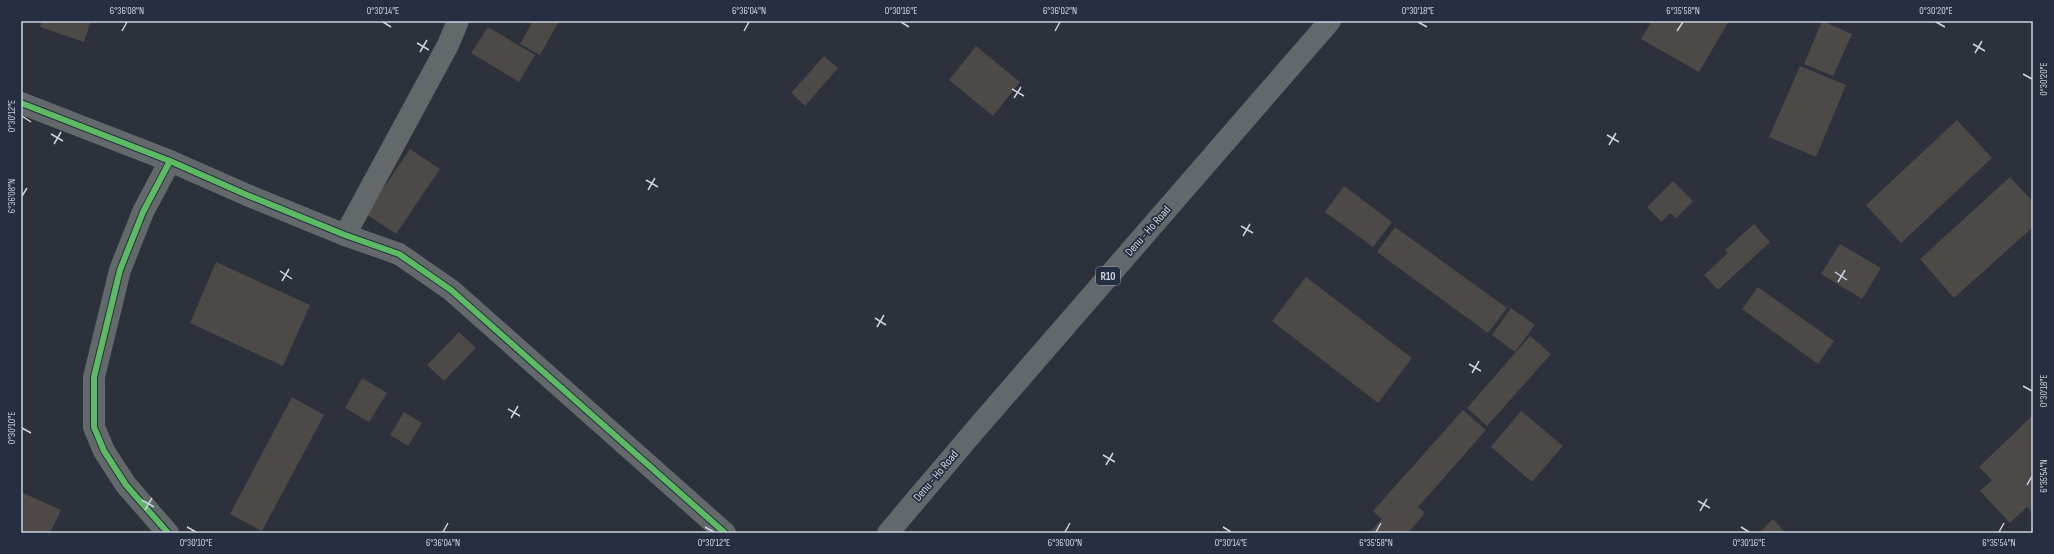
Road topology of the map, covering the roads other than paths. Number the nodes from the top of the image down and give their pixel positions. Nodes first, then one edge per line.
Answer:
1 (458, 21) edge
2 (1330, 21) edge
3 (21, 103) edge
4 (170, 161) junction
5 (345, 235) junction
6 (168, 533) edge
7 (725, 533) edge
8 (888, 533) edge

1 - 5 street
2 - 8 main road, Denu - Ho Road / R10
3 - 4 street
4 - 5 street
4 - 6 street
5 - 7 street

